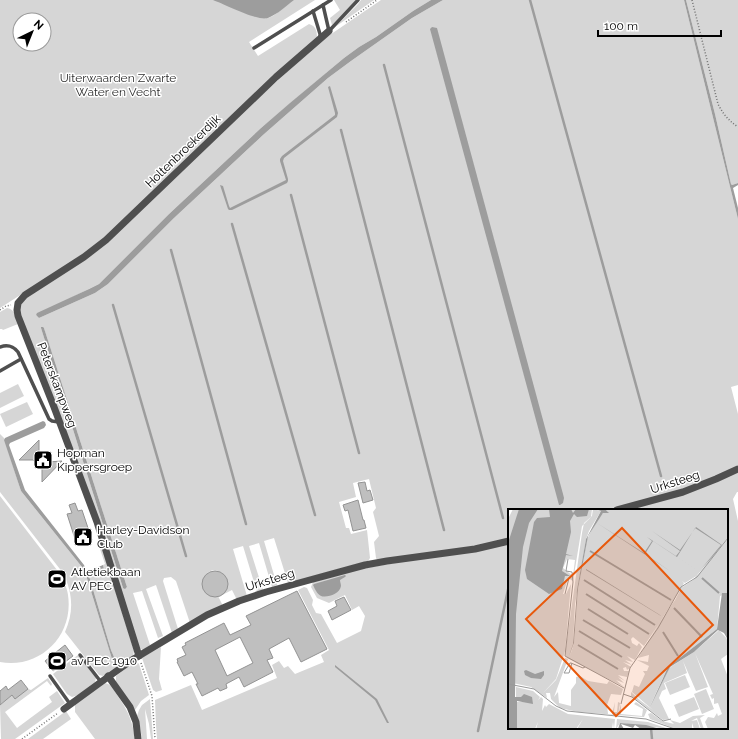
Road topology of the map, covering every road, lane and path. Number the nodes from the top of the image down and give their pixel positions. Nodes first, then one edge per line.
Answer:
1 (358, 0) edge
2 (377, 0) edge
3 (692, 0) edge
4 (328, 1) edge
5 (323, 5) junction
6 (313, 11) junction
7 (342, 25) dead end
8 (330, 31) junction
9 (320, 39) junction
10 (254, 48) dead end
11 (738, 127) edge
12 (18, 303) junction
13 (0, 310) edge
14 (0, 347) edge
15 (22, 359) junction
16 (0, 371) edge
17 (59, 422) junction
18 (738, 469) edge
19 (621, 509) edge
20 (508, 541) edge
21 (80, 655) dead end
22 (139, 656) junction
23 (50, 676) dead end
24 (108, 676) junction
25 (101, 682) junction
26 (67, 706) junction
27 (22, 739) edge
28 (138, 739) edge
29 (154, 739) edge

1 - 8 lane
2 - 7 path
3 - 11 path
4 - 5 lane
5 - 6 lane
5 - 8 lane
6 - 9 lane
6 - 10 lane
8 - 9 street, Holtenbroekerdijk
9 - 12 street, Holtenbroekerdijk
12 - 13 path
12 - 17 street, Peterskampweg
14 - 15 lane
15 - 16 lane
15 - 17 lane
17 - 22 street, Peterskampweg
18 - 19 street, Urksteeg
20 - 22 street, Urksteeg
21 - 25 lane
22 - 24 street, Urksteeg
22 - 29 path
23 - 26 lane
24 - 25 street, Urksteeg
24 - 28 street
25 - 26 street, Urksteeg
26 - 27 path

